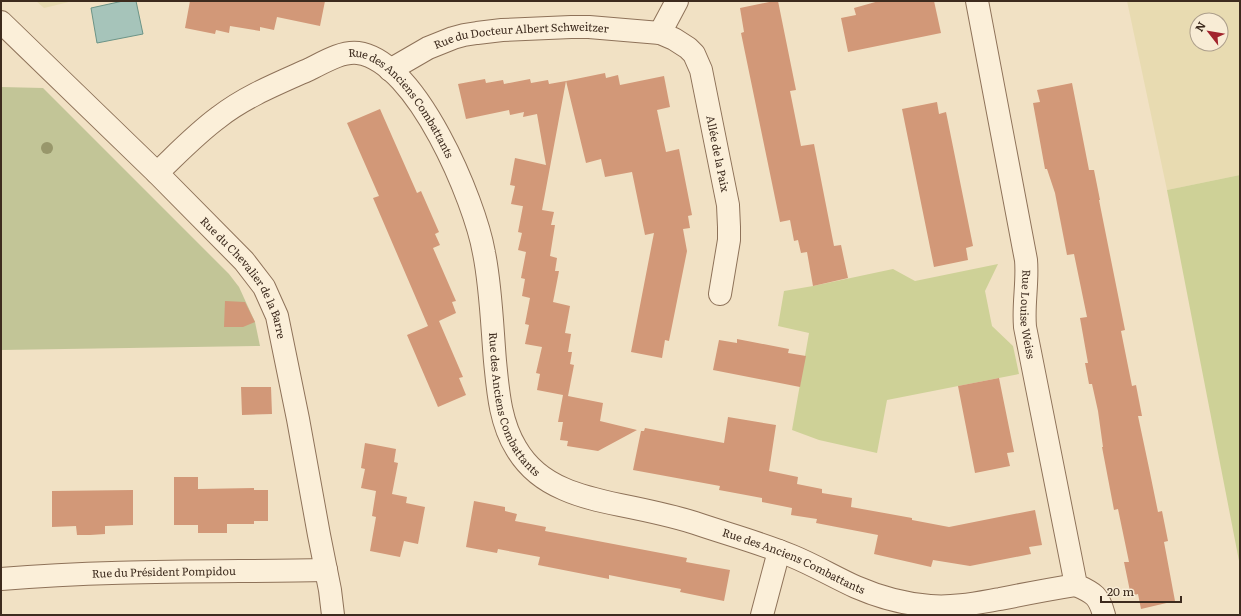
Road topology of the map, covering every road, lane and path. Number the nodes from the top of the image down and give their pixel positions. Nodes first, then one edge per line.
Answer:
1 (677, 1) edge
2 (977, 1) edge
3 (1, 22) edge
4 (660, 33) junction
5 (390, 70) junction
6 (157, 173) junction
7 (720, 294) dead end
8 (779, 551) junction
9 (326, 570) junction
10 (1, 579) edge
11 (1076, 585) junction
12 (333, 615) edge
13 (762, 615) edge
14 (1104, 615) edge

1 - 4 street
2 - 11 street, Rue Louise Weiss
3 - 6 street, Rue du Chevalier de la Barre
4 - 5 street, Rue du Docteur Albert Schweitzer
4 - 7 street, Allée de la Paix
5 - 6 street, Rue des Anciens Combattants
5 - 8 street, Rue des Anciens Combattants
6 - 9 street, Rue du Chevalier de la Barre
8 - 11 street, Rue des Anciens Combattants
8 - 13 street
9 - 10 street, Rue du Président Pompidou
9 - 12 street, Rue du Chevalier de la Barre
11 - 14 street

